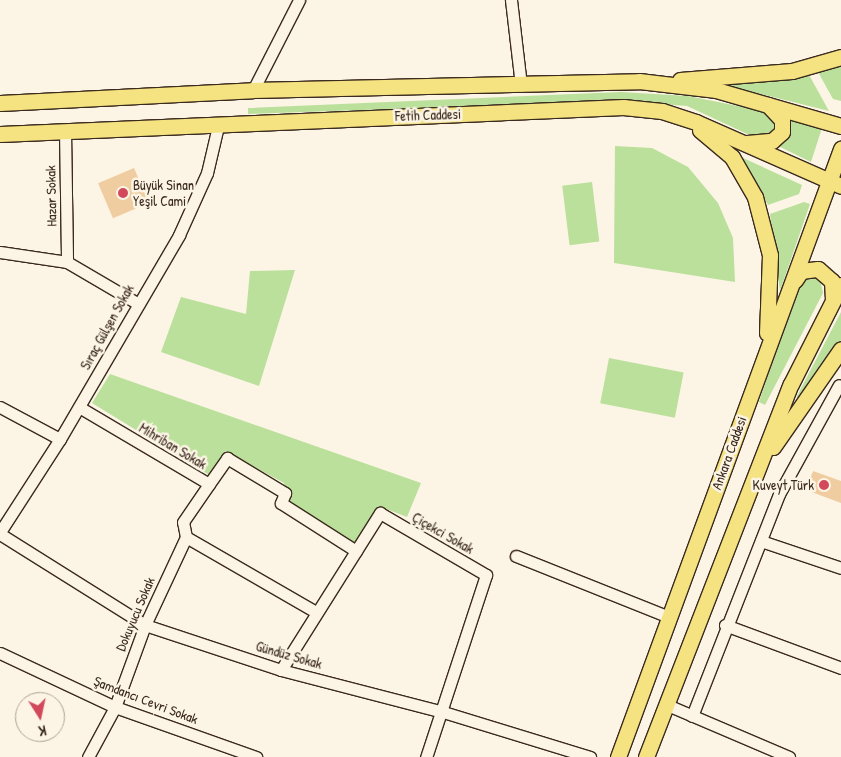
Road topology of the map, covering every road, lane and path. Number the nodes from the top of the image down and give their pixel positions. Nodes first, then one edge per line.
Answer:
1 (299, 0) edge
2 (511, 0) edge
3 (841, 57) edge
4 (651, 83) junction
5 (521, 85) junction
6 (253, 90) junction
7 (0, 103) edge
8 (766, 104) junction
9 (685, 118) junction
10 (218, 126) junction
11 (841, 126) edge
12 (65, 130) junction
13 (0, 134) edge
14 (740, 142) junction
15 (841, 149) edge
16 (835, 184) edge
17 (0, 252) edge
18 (68, 262) junction
19 (791, 284) junction
20 (841, 285) edge
21 (832, 302) junction
22 (137, 303) junction
23 (841, 350) edge
24 (766, 354) junction
25 (824, 375) junction
26 (840, 385) edge
27 (0, 407) edge
28 (79, 407) junction
29 (60, 439) junction
30 (755, 473) junction
31 (209, 484) junction
32 (0, 533) edge
33 (186, 537) junction
34 (761, 541) junction
35 (356, 551) junction
36 (516, 556) dead end
37 (841, 568) edge
38 (316, 612) junction
39 (669, 618) junction
40 (145, 625) junction
41 (725, 625) junction
42 (0, 653) edge
43 (841, 668) edge
44 (281, 670) junction
45 (665, 704) junction
46 (115, 707) junction
47 (440, 711) junction
48 (692, 716) junction
49 (88, 757) edge
50 (256, 757) edge
51 (426, 757) edge
52 (590, 757) edge
53 (618, 757) edge
54 (646, 757) edge
55 (789, 757) edge

1 - 6 street
2 - 5 street
3 - 4 main road
4 - 5 main road, Fetih Caddesi
4 - 8 main road, Fetih Caddesi
5 - 6 main road, Fetih Caddesi
6 - 7 main road, Fetih Caddesi
8 - 11 main road, Fetih Caddesi
8 - 14 main road
9 - 10 main road, Fetih Caddesi
9 - 14 main road, Fetih Caddesi
9 - 24 main road
10 - 12 main road, Fetih Caddesi
10 - 22 street, Sıraç Gülşen Sokak
12 - 13 main road, Fetih Caddesi
12 - 18 street, Hazar Sokak
14 - 16 main road, Fetih Caddesi
15 - 16 main road, Ankara Caddesi
16 - 19 main road, Ankara Caddesi
17 - 18 street
18 - 22 street
19 - 21 main road
19 - 24 main road, Ankara Caddesi
20 - 21 main road
21 - 30 main road
22 - 28 street, Sıraç Gülşen Sokak
23 - 25 main road
24 - 39 main road, Ankara Caddesi
25 - 26 street
25 - 30 main road
26 - 34 street
27 - 29 street
28 - 29 street, Sıraç Gülşen Sokak
28 - 31 street, Mihriban Sokak
29 - 32 street, Sıraç Gülşen Sokak
30 - 45 main road
31 - 33 street, Dokuyucu Sokak
31 - 35 street, Mihriban Sokak
32 - 40 street, Gündüz Sokak
33 - 38 street
33 - 40 street, Dokuyucu Sokak
34 - 37 street
34 - 41 street
35 - 38 street, Çiçekci Sokak
35 - 47 street, Çiçekci Sokak
36 - 39 street
38 - 44 street, Çiçekci Sokak
39 - 53 main road, Ankara Caddesi
40 - 44 street, Gündüz Sokak
40 - 46 street, Dokuyucu Sokak
41 - 43 street
41 - 48 street
42 - 46 street, Şamdancı Cevri Sokak
44 - 47 street, Gündüz Sokak
45 - 48 street
45 - 54 main road
46 - 49 street, Dokuyucu Sokak
46 - 50 street, Şamdancı Cevri Sokak
47 - 51 street, Çiçekci Sokak
47 - 52 street, Gündüz Sokak
48 - 55 street

